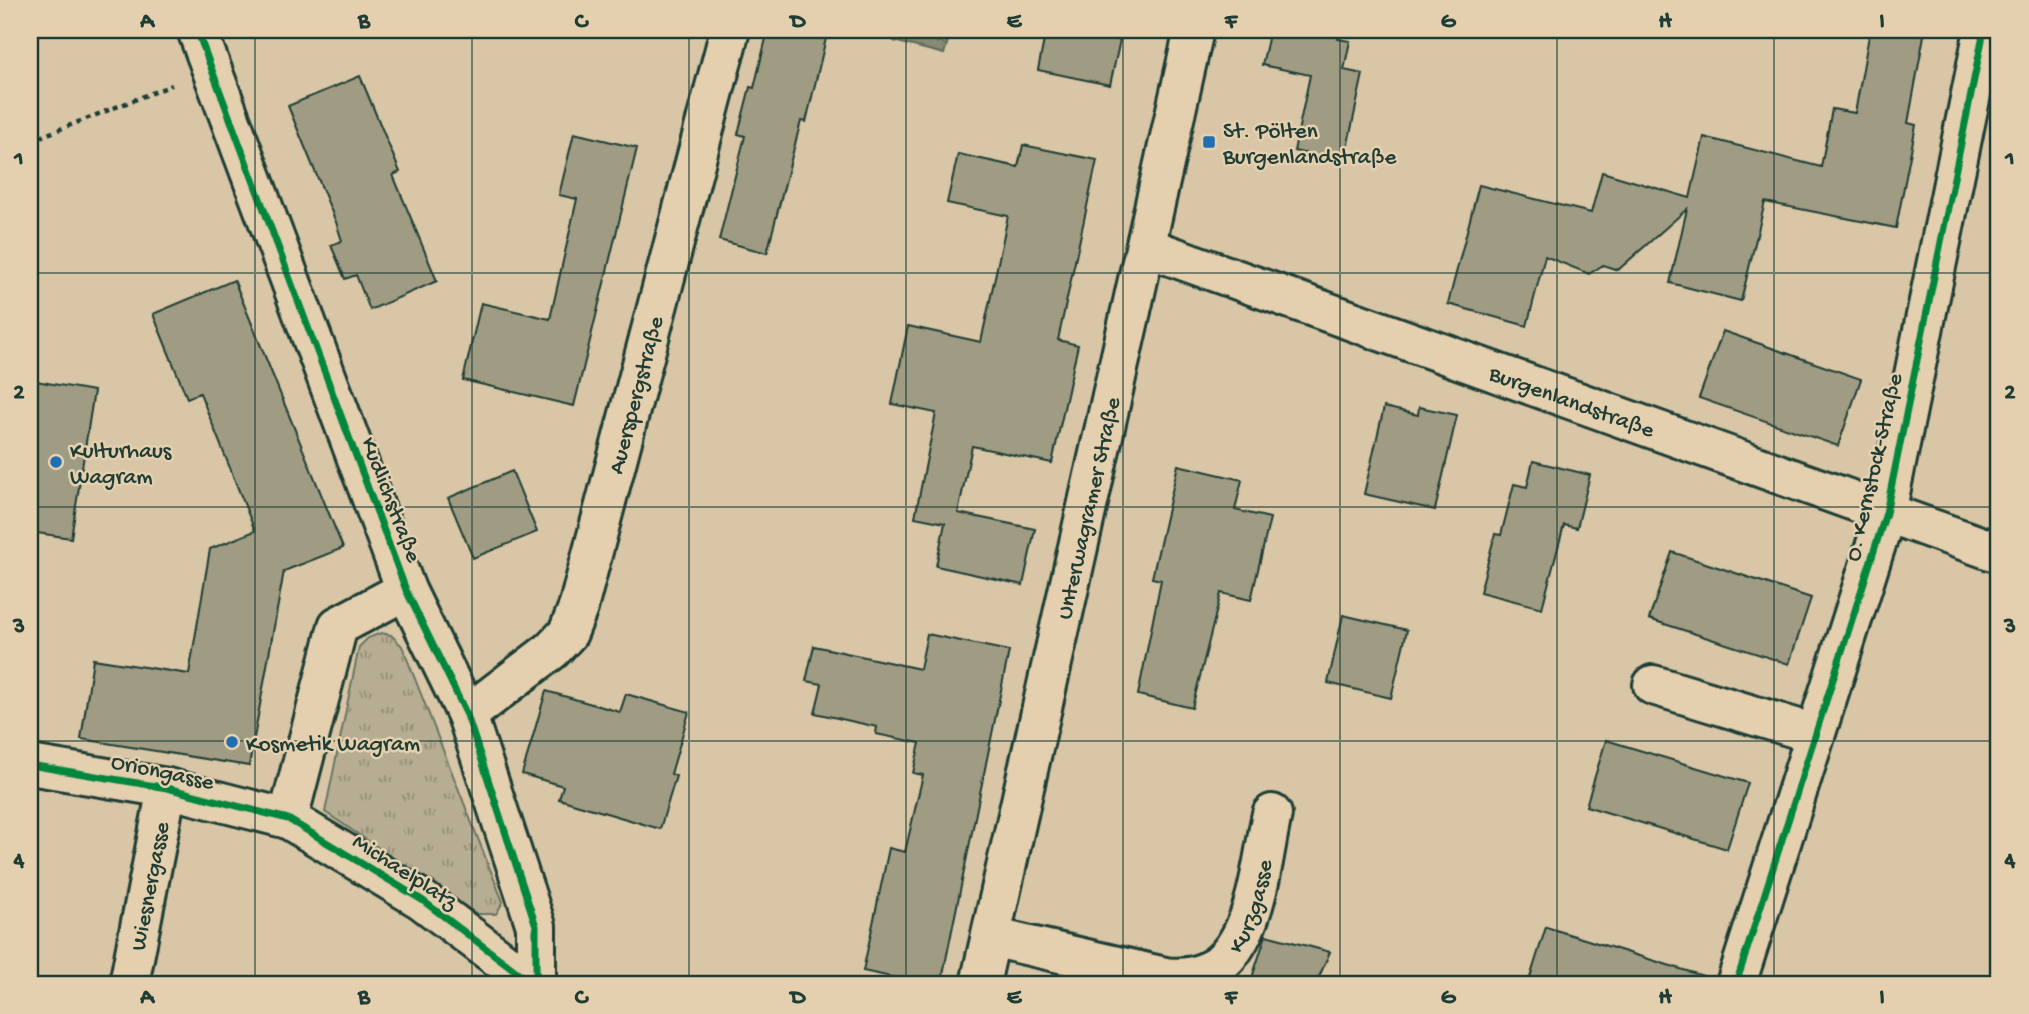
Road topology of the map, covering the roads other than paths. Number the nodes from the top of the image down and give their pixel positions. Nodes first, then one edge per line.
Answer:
1 (197, 30) edge
2 (228, 30) edge
3 (730, 30) edge
4 (1194, 30) edge
5 (1984, 30) edge
6 (211, 70) junction
7 (1146, 247) junction
8 (1886, 513) junction
9 (1999, 553) edge
10 (406, 590) junction
11 (1653, 685) dead end
12 (467, 715) junction
13 (1815, 734) junction
14 (30, 765) edge
15 (167, 788) junction
16 (1272, 814) dead end
17 (288, 819) junction
18 (991, 937) junction
19 (130, 984) edge
20 (534, 984) edge
21 (980, 984) edge
22 (1736, 984) edge

1 - 6 street, Kudlichstraße
2 - 6 street
3 - 12 street, Auerspergstraße
4 - 7 street, Unterwagramer Straße
5 - 8 street, O. Kernstock-Straße
6 - 10 street, Kudlichstraße
7 - 8 street, Burgenlandstraße
7 - 18 street, Unterwagramer Straße
8 - 9 street, Burgenlandstraße
8 - 13 street, O. Kernstock-Straße
10 - 12 street, Kudlichstraße
10 - 17 street
11 - 13 street
12 - 20 street, Kudlichstraße
13 - 22 street, O. Kernstock-Straße
14 - 15 street, Oriongasse
15 - 17 street, Oriongasse
15 - 19 street, Wiesnergasse
16 - 18 street, Kurzgasse
17 - 20 street, Michaelplatz
18 - 21 street, Unterwagramer Straße

